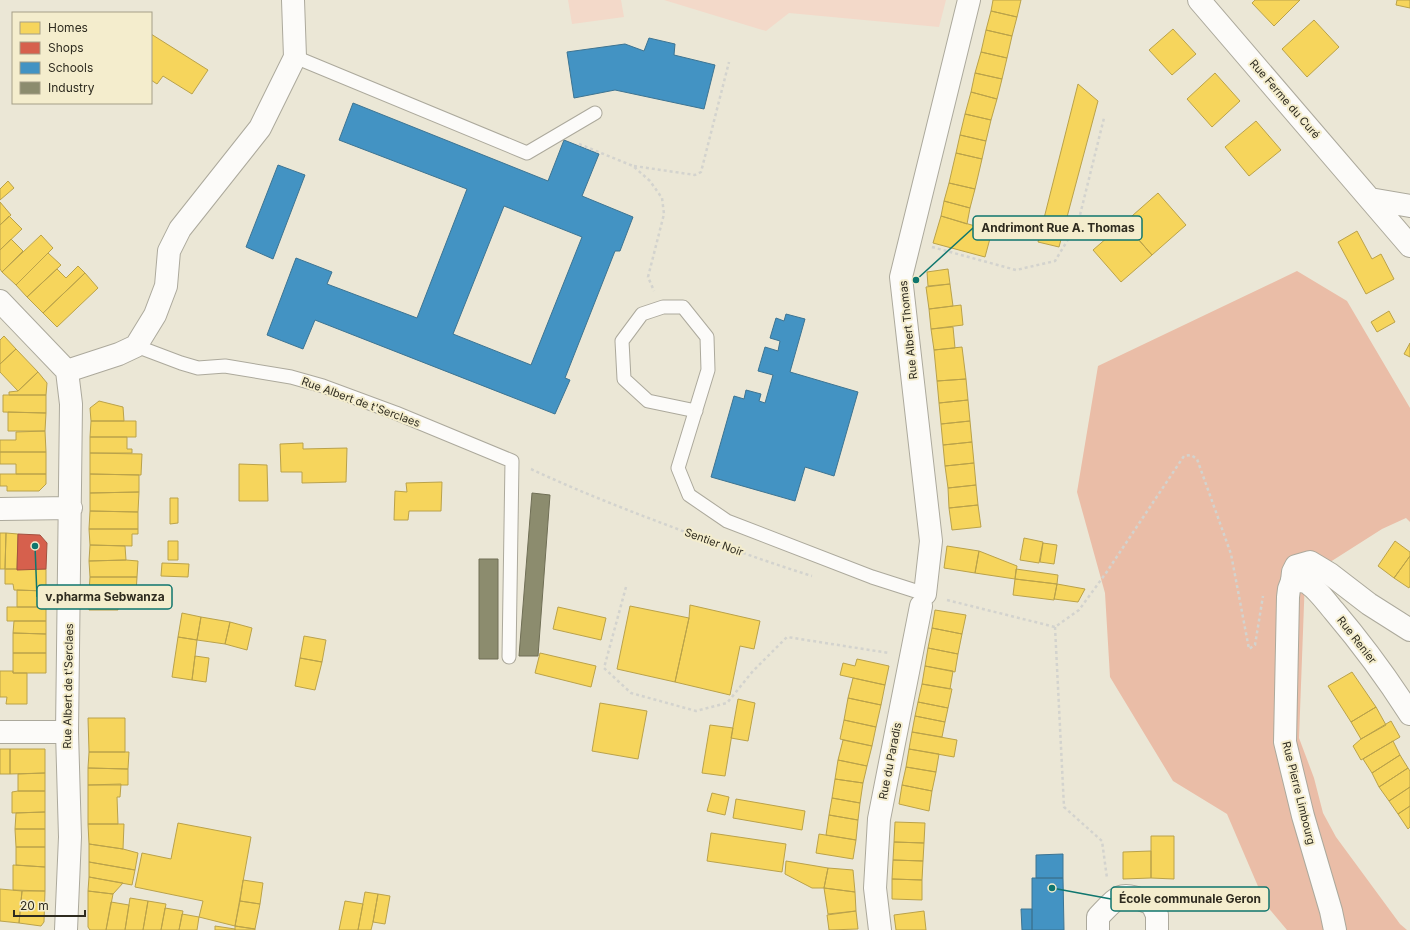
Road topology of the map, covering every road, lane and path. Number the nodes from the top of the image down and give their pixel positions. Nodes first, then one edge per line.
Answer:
1 (293, 0) edge
2 (969, 0) edge
3 (1199, 0) edge
4 (294, 58) junction
5 (729, 62) dead end
6 (595, 113) dead end
7 (1104, 118) dead end
8 (556, 135) junction
9 (633, 166) junction
10 (1370, 199) junction
11 (1410, 206) edge
12 (910, 241) junction
13 (1410, 246) edge
14 (0, 301) edge
15 (663, 307) junction
16 (136, 346) junction
17 (67, 371) junction
18 (696, 411) junction
19 (512, 461) junction
20 (71, 508) junction
21 (0, 509) edge
22 (816, 577) dead end
23 (1292, 581) junction
24 (626, 587) dead end
25 (1264, 592) dead end
26 (923, 600) junction
27 (1055, 627) junction
28 (1410, 630) edge
29 (509, 657) dead end
30 (911, 658) junction
31 (1410, 714) edge
32 (0, 732) edge
33 (67, 732) junction
34 (1116, 898) junction
35 (66, 930) edge
36 (880, 930) edge
37 (1098, 930) edge
38 (1157, 930) edge
39 (1335, 930) edge

1 - 4 street
2 - 12 street, Rue Albert Thomas
3 - 10 street, Rue Ferme du Curé
4 - 8 lane
4 - 16 street
5 - 9 path
6 - 8 lane
7 - 12 path
8 - 9 path
9 - 15 path
10 - 11 street
10 - 13 street, Rue Ferme du Curé
12 - 26 street, Rue Albert Thomas
14 - 17 street
15 - 18 lane
15 - 18 lane
16 - 17 street
16 - 19 lane, Rue Albert de t'Serclaes
17 - 20 street, Rue Albert de t'Serclaes
18 - 26 lane
19 - 22 path, Sentier Noir
19 - 29 lane
20 - 21 street
20 - 33 street, Rue Albert de t'Serclaes
23 - 28 street, Rue Pierre Limbourg
23 - 31 street, Rue Renier
23 - 39 street, Rue Pierre Limbourg
24 - 30 path
25 - 27 path
26 - 27 path
26 - 30 street, Rue du Paradis
27 - 34 path
30 - 36 street, Rue du Paradis
32 - 33 street
33 - 35 street, Rue Albert de t'Serclaes
34 - 37 street
34 - 38 street

